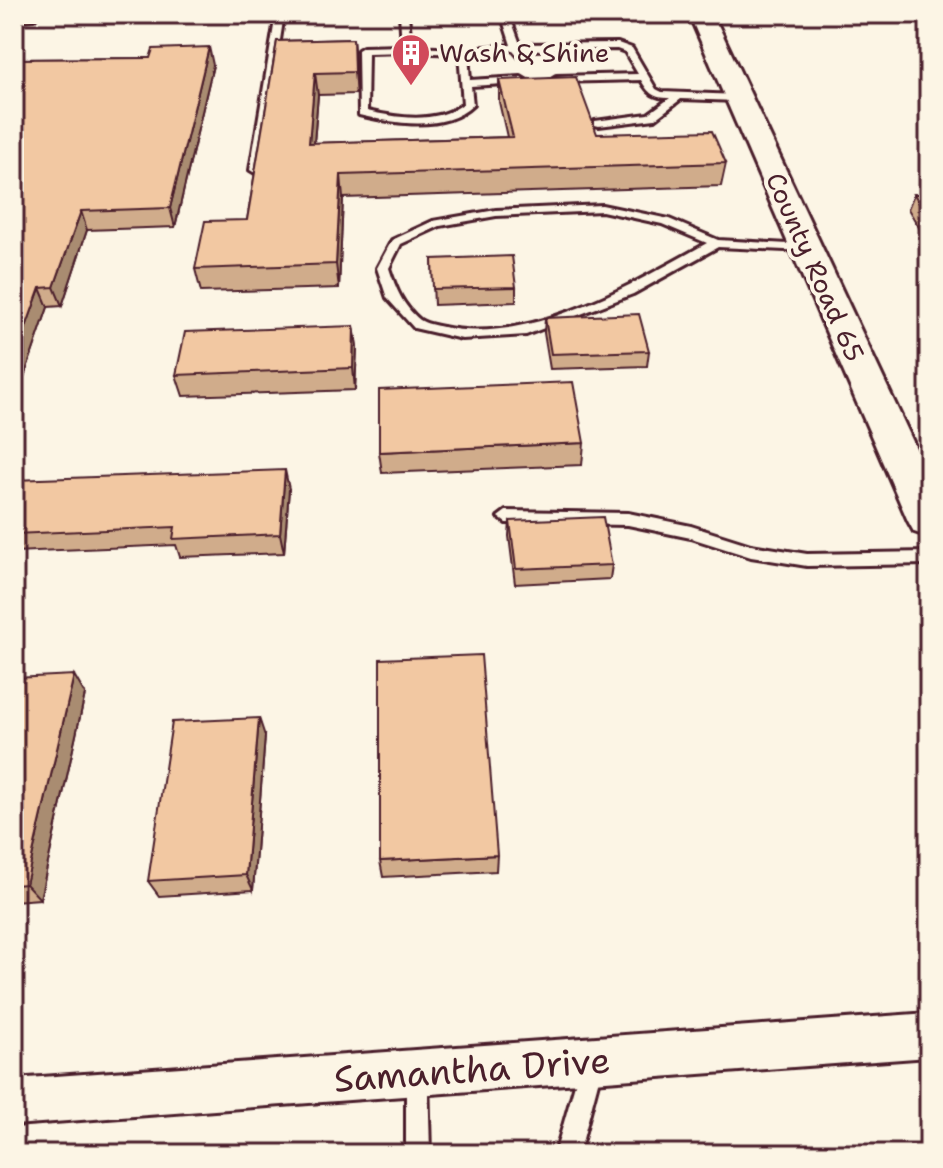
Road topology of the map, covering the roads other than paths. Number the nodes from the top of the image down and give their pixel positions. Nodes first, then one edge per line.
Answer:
1 (14, 14) edge
2 (26, 14) edge
3 (280, 14) edge
4 (404, 14) edge
5 (505, 14) edge
6 (701, 14) edge
7 (407, 49) junction
8 (518, 51) junction
9 (463, 52) junction
10 (589, 67) dead end
11 (559, 68) dead end
12 (527, 70) dead end
13 (644, 77) junction
14 (597, 78) junction
15 (566, 79) junction
16 (543, 80) edge
17 (467, 83) junction
18 (677, 98) junction
19 (738, 98) junction
20 (599, 123) dead end
21 (252, 189) edge
22 (716, 243) junction
23 (806, 248) junction
24 (506, 517) dead end
25 (929, 521) edge
26 (929, 558) edge
27 (929, 1035) edge
28 (593, 1060) junction
29 (417, 1073) junction
30 (14, 1102) edge
31 (418, 1154) edge
32 (567, 1154) edge

1 - 2 main road
3 - 21 lane
4 - 7 lane
5 - 8 lane
6 - 19 street, County Road 65
7 - 9 lane
7 - 17 lane
8 - 9 lane
8 - 13 lane
9 - 17 lane
10 - 14 lane
11 - 15 lane
12 - 17 lane
13 - 14 lane
13 - 18 lane
14 - 15 lane
15 - 16 lane
18 - 19 lane
18 - 20 lane
19 - 23 street, County Road 65
22 - 22 lane
22 - 23 lane
23 - 25 street, County Road 65
24 - 26 lane
27 - 28 street, Samantha Drive
28 - 29 street, Samantha Drive
28 - 32 lane
29 - 30 street, Samantha Drive
29 - 31 lane

